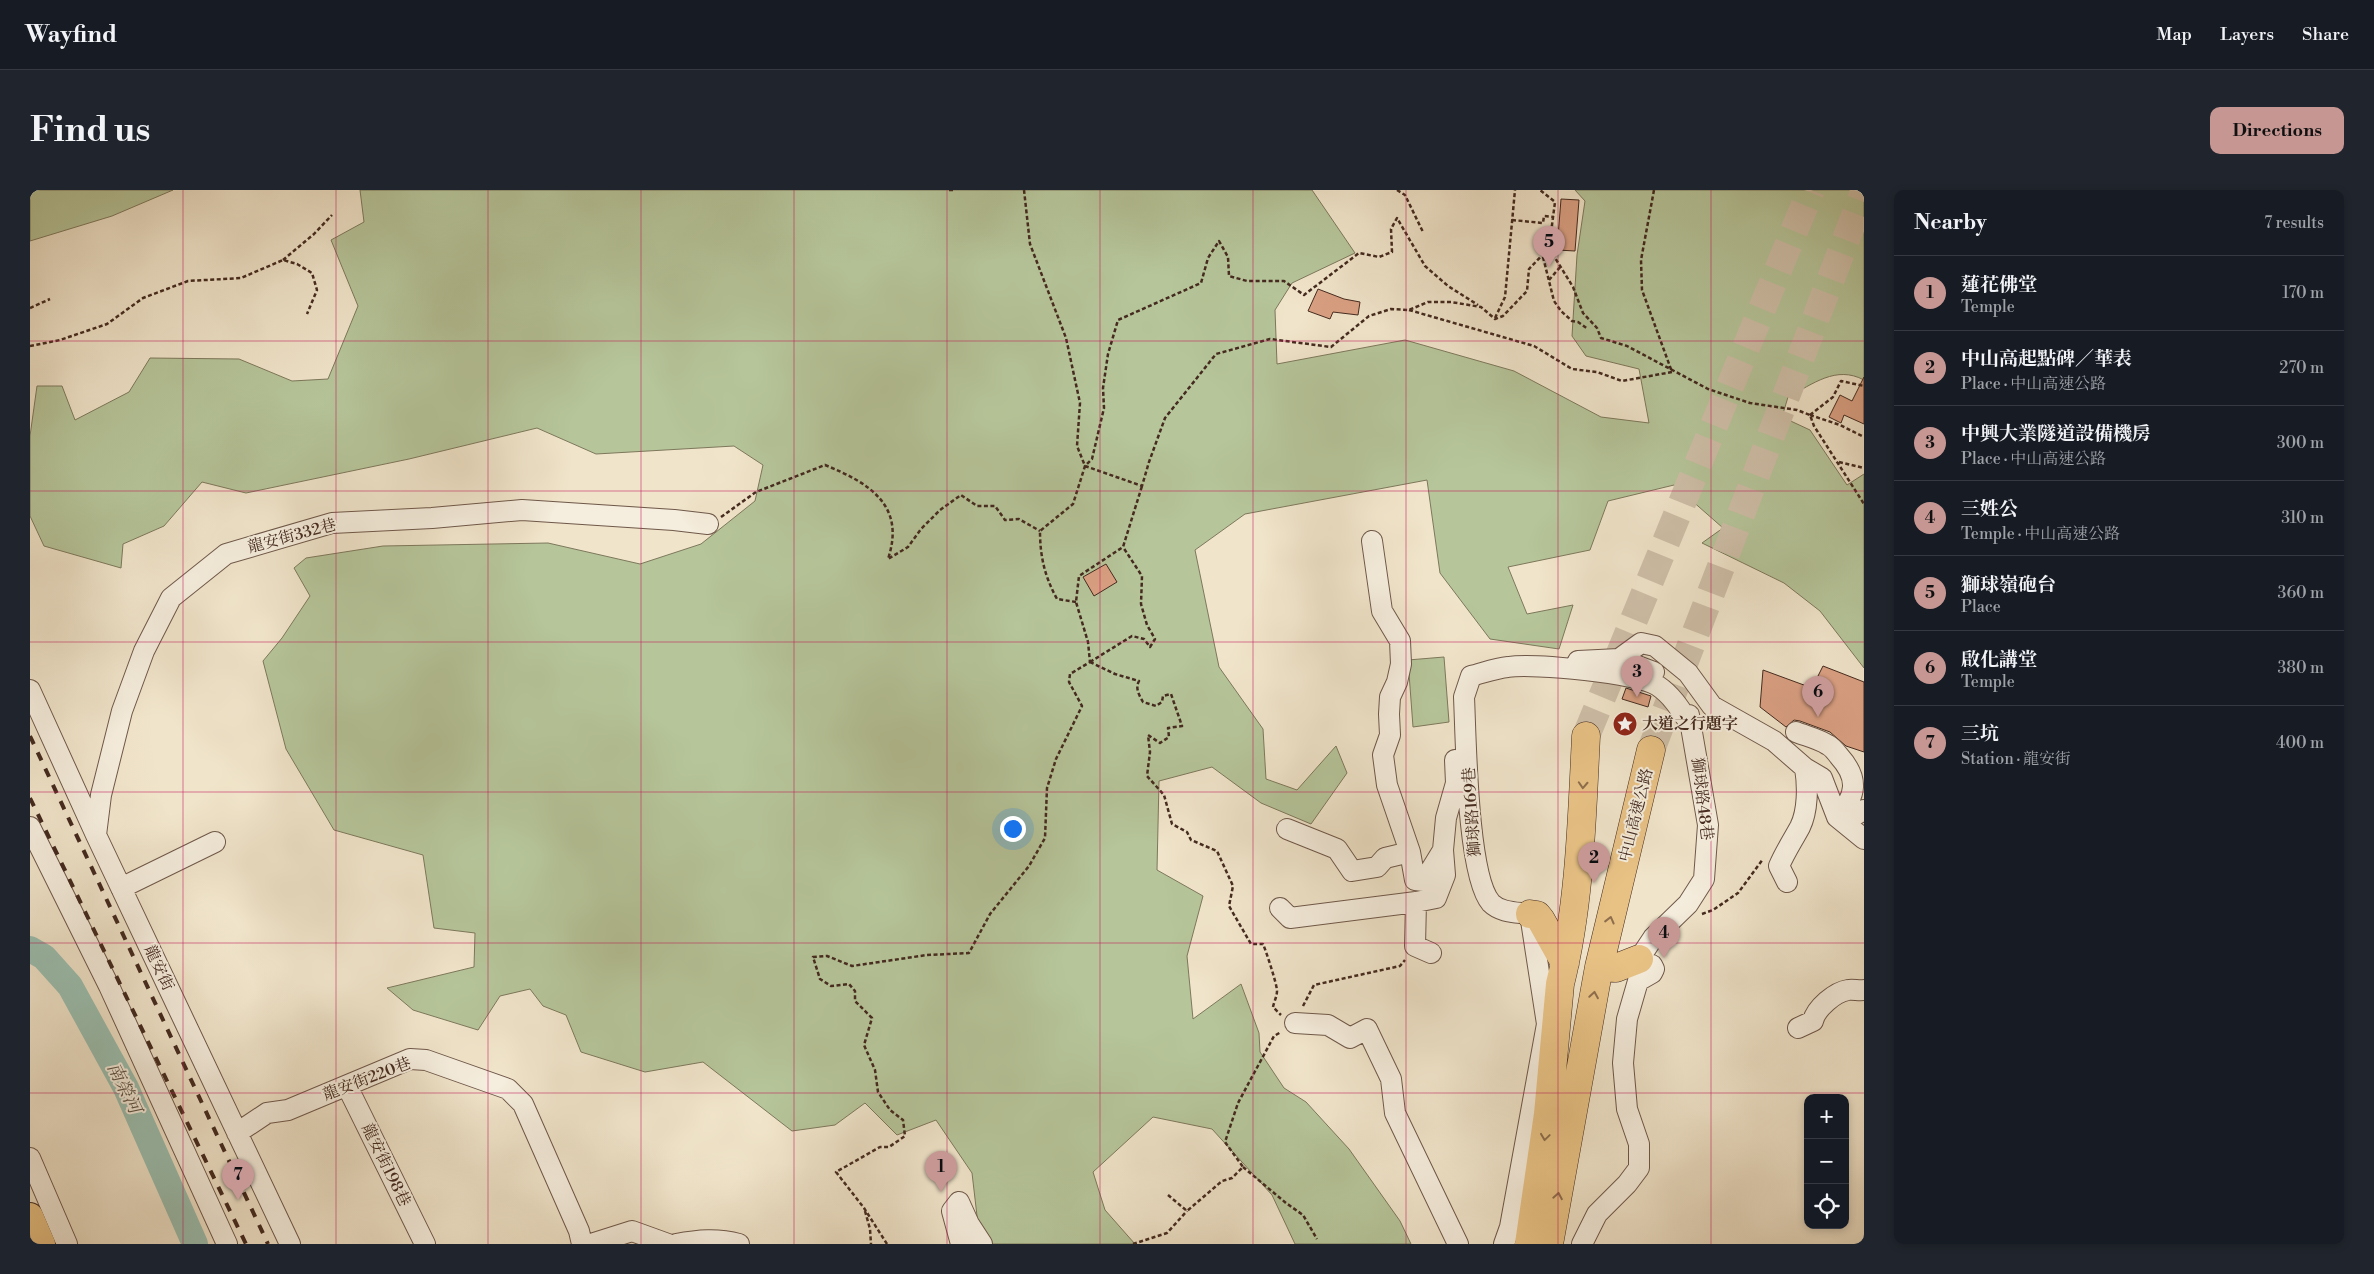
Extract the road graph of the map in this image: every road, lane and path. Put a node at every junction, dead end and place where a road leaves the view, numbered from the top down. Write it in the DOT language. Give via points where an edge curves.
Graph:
graph roads {
  1 [pos="949,190"];
  2 [pos="955,190"];
  3 [pos="1024,190"];
  4 [pos="1398,190"];
  5 [pos="1515,190"];
  6 [pos="1540,190"];
  7 [pos="1654,190"];
  8 [pos="332,216"];
  9 [pos="1554,217"];
  10 [pos="1512,220"];
  11 [pos="1423,232"];
  12 [pos="1549,248"];
  13 [pos="1542,256"];
  14 [pos="283,260"];
  15 [pos="1561,266"];
  16 [pos="1549,280"];
  17 [pos="50,299"];
  18 [pos="1481,307"];
  19 [pos="30,308"];
  20 [pos="1409,310"];
  21 [pos="307,314"];
  22 [pos="1495,319"];
  23 [pos="1588,328"];
  24 [pos="30,346"];
  25 [pos="1672,372"];
  26 [pos="1864,386"];
  27 [pos="1810,414"];
  28 [pos="1864,435"];
  29 [pos="1839,462"];
  30 [pos="1085,466"];
  31 [pos="1864,468"];
  32 [pos="1142,486"];
  33 [pos="1864,504"];
  34 [pos="708,524"];
  35 [pos="1040,531"];
  36 [pos="1372,541"];
  37 [pos="1122,546"];
  38 [pos="1076,602"];
  39 [pos="1619,659"];
  40 [pos="1090,662"];
  41 [pos="1546,665"];
  42 [pos="30,690"];
  43 [pos="1464,697"];
  44 [pos="1692,727"];
  45 [pos="1796,732"];
  46 [pos="1586,736"];
  47 [pos="1651,750"];
  48 [pos="1805,768"];
  49 [pos="1864,810"];
  50 [pos="1837,817"];
  51 [pos="30,827"];
  52 [pos="1287,829"];
  53 [pos="96,835"];
  54 [pos="1864,839"];
  55 [pos="215,842"];
  56 [pos="1786,849"];
  57 [pos="1443,850"];
  58 [pos="1410,852"];
  59 [pos="1787,882"];
  60 [pos="121,888"];
  61 [pos="1416,902"];
  62 [pos="1280,908"];
  63 [pos="1530,914"];
  64 [pos="1670,924"];
  65 [pos="1423,950"];
  66 [pos="1617,960"];
  67 [pos="1564,963"];
  68 [pos="1864,990"];
  69 [pos="1294,1023"];
  70 [pos="1798,1028"];
  71 [pos="347,1086"];
  72 [pos="237,1133"];
  73 [pos="30,1158"];
  74 [pos="1243,1167"];
  75 [pos="1168,1195"];
  76 [pos="864,1208"];
  77 [pos="1187,1211"];
  78 [pos="30,1216"];
  79 [pos="1317,1239"];
  80 [pos="42,1244"];
  81 [pos="67,1244"];
  82 [pos="227,1244"];
  83 [pos="290,1244"];
  84 [pos="425,1244"];
  85 [pos="582,1244"];
  86 [pos="591,1244"];
  87 [pos="668,1244"];
  88 [pos="676,1244"];
  89 [pos="739,1244"];
  90 [pos="871,1244"];
  91 [pos="887,1244"];
  92 [pos="961,1244"];
  93 [pos="982,1244"];
  94 [pos="1133,1244"];
  95 [pos="1458,1244"];
  96 [pos="1504,1244"];
  97 [pos="1529,1244"];
  98 [pos="1549,1244"];
  99 [pos="1582,1244"];
  1 -- 2 [label="path"];
  3 -- 30 [label="path" via="1030,244 1066,338 1080,403 1077,446"];
  4 -- 11 [label="path" via="1405,195"];
  5 -- 10 [label="path"];
  6 -- 9 [label="path" via="1555,202"];
  7 -- 25 [label="path" via="1641,260 1642,290"];
  8 -- 14 [label="path"];
  9 -- 10 [label="path" via="1544,216 1543,223"];
  9 -- 12 [label="path"];
  10 -- 22 [label="path" via="1505,297"];
  12 -- 13 [label="path"];
  12 -- 15 [label="path"];
  13 -- 16 [label="path"];
  13 -- 22 [label="path" via="1529,269 1527,291 1504,316"];
  14 -- 21 [label="path" via="312,273 317,290"];
  14 -- 24 [label="path" via="242,278 188,281 143,298 107,324"];
  15 -- 16 [label="path"];
  15 -- 25 [label="path" via="1583,312 1601,338 1627,346"];
  16 -- 23 [label="path" via="1554,301 1561,311 1572,321"];
  17 -- 19 [label="path"];
  18 -- 20 [label="path" via="1428,302"];
  18 -- 22 [label="path"];
  18 -- 30 [label="path" via="1448,286 1425,266 1397,218 1391,228 1392,252 1379,257 1359,252 1304,295 1284,281 1229,276 1228,257 1219,241 1208,258 1201,284 1118,320 1108,354 1101,424 1092,459"];
  20 -- 25 [label="path" via="1534,346 1572,369 1622,380"];
  20 -- 32 [label="path" via="1391,310 1370,316 1331,347 1270,339 1216,354 1166,418"];
  25 -- 27 [label="path" via="1708,389 1750,403"];
  26 -- 27 [label="path" via="1841,381 1833,397"];
  27 -- 28 [label="path"];
  27 -- 29 [label="path"];
  29 -- 31 [label="path"];
  29 -- 33 [label="path"];
  30 -- 32 [label="path"];
  30 -- 35 [label="path" via="1074,504"];
  32 -- 37 [label="path"];
  34 -- 35 [label="path" via="756,492 825,465 852,476 871,490 891,514 892,546 888,559 908,547 934,516 960,495 977,506 995,506 1005,520 1019,519"];
  34 -- 53 [label="street, 龍安街332巷" via="522,510 332,523 226,554 171,598 144,651 122,711 101,795"];
  35 -- 38 [label="path" via="1040,552 1046,578 1057,600"];
  36 -- 58 [label="street" via="1382,611 1400,641 1401,664 1390,697 1390,735 1383,755 1387,786"];
  37 -- 38 [label="path" via="1079,576"];
  37 -- 40 [label="path" via="1142,576 1141,604 1155,639 1150,647 1144,639 1132,636"];
  38 -- 40 [label="path" via="1088,642"];
  39 -- 41 [label="street"];
  39 -- 44 [label="street, 獅球路48巷" via="1676,684 1685,699"];
  39 -- 48 [label="street" via="1641,643 1656,646 1688,673 1712,706 1774,741"];
  40 -- 69 [label="path" via="1139,681 1138,692 1143,702 1156,706 1162,702 1163,696 1171,694 1182,726 1168,728 1169,737 1160,743 1148,735 1147,776 1164,795 1172,824 1187,832 1191,840 1217,851 1233,886 1229,906 1251,944 1263,944 1270,957 1277,990 1274,1007"];
  40 -- 76 [label="path" via="1070,674 1069,682 1082,706 1056,759 1047,788 1045,838 1029,866 990,914 970,952 852,966 827,956 813,957 820,979 831,986 850,984 855,991 855,1001 872,1018 864,1045 875,1070 878,1092 890,1110 903,1120 905,1136 836,1172"];
  41 -- 43 [label="street, 獅球路169巷" via="1508,666 1471,676"];
  41 -- 44 [label="street, 獅球路169巷" via="1641,679 1657,685 1672,699"];
  42 -- 53 [label="street, 龍安街"];
  43 -- 57 [label="street" via="1454,706 1456,783 1446,818"];
  43 -- 63 [label="street, 獅球路169巷" via="1475,863 1490,902 1499,910"];
  44 -- 64 [label="street, 獅球路48巷" via="1708,825 1708,848 1704,879 1696,894"];
  45 -- 50 [label="street" via="1829,745 1847,765 1853,778 1853,793 1850,804"];
  46 -- 67 [label="highway, one-way" via="1581,840"];
  66 -- 47 [label="highway, 中山高速公路, one-way"];
  48 -- 50 [label="street" via="1822,778"];
  48 -- 56 [label="street" via="1807,784 1800,825"];
  49 -- 50 [label="street"];
  50 -- 54 [label="street"];
  51 -- 82 [label="street" via="109,986"];
  52 -- 58 [label="street" via="1337,849 1352,871 1377,867 1385,858"];
  53 -- 60 [label="street, 龍安街"];
  55 -- 60 [label="street"];
  56 -- 59 [label="street" via="1779,866"];
  56 -- 64 [label="path" via="1761,860 1738,894 1713,910"];
  57 -- 58 [label="street" via="1424,881 1416,880"];
  57 -- 61 [label="street" via="1444,875 1436,898"];
  60 -- 72 [label="street, 龍安街"];
  61 -- 62 [label="street" via="1290,918"];
  61 -- 65 [label="street"];
  63 -- 67 [label="highway" via="1542,920"];
  63 -- 96 [label="street" via="1547,1024 1510,1227"];
  64 -- 66 [label="street, 獅球路48巷"];
  65 -- 69 [label="path" via="1400,966 1314,985"];
  66 -- 67 [label="highway"];
  98 -- 66 [label="highway, 中山高速公路, one-way" via="1590,1024"];
  66 -- 99 [label="street" via="1638,971 1648,966 1654,969 1638,981 1627,1019 1623,1063 1627,1109 1639,1144 1639,1168 1597,1214"];
  67 -- 97 [label="highway, one-way" via="1548,1114"];
  68 -- 70 [label="street" via="1848,990 1828,1000 1813,1021"];
  69 -- 74 [label="path" via="1274,1036 1238,1103 1225,1142"];
  69 -- 95 [label="street" via="1328,1025 1350,1038 1367,1029 1391,1079 1395,1113"];
  71 -- 72 [label="street, 龍安街220巷" via="288,1110 267,1113"];
  71 -- 84 [label="street, 龍安街198巷"];
  71 -- 85 [label="street, 龍安街220巷" via="410,1059 426,1060 508,1088 523,1104"];
  72 -- 83 [label="street, 龍安街"];
  73 -- 81 [label="street"];
  74 -- 77 [label="path"];
  74 -- 79 [label="path" via="1303,1215"];
  75 -- 77 [label="path"];
  76 -- 90 [label="path"];
  76 -- 91 [label="path"];
  77 -- 94 [label="path" via="1167,1233"];
  78 -- 80 [label="main road"];
  86 -- 87 [label="street" via="632,1231"];
  88 -- 89 [label="street" via="701,1240 725,1240"];
  92 -- 93 [label="street" via="952,1211 959,1202"];
}
